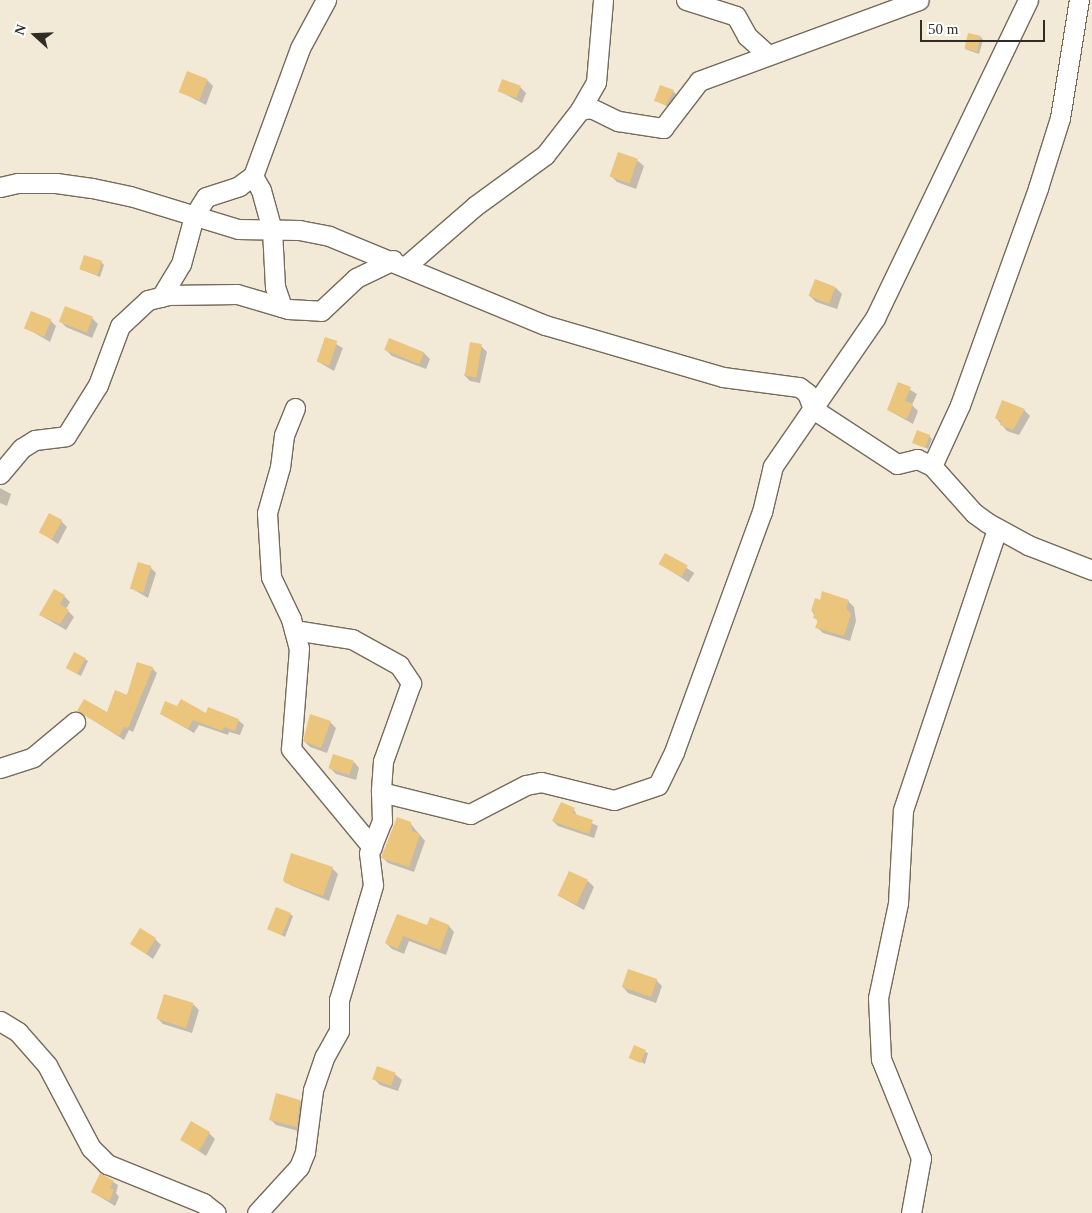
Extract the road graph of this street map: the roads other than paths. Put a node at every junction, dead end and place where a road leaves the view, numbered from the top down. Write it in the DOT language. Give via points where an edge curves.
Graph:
graph roads {
  1 [pos="326,0"];
  2 [pos="603,0"];
  3 [pos="686,0"];
  4 [pos="919,0"];
  5 [pos="1028,0"];
  6 [pos="1079,0"];
  7 [pos="768,56"];
  8 [pos="580,110"];
  9 [pos="253,176"];
  10 [pos="0,187"];
  11 [pos="194,216"];
  12 [pos="272,230"];
  13 [pos="400,263"];
  14 [pos="161,296"];
  15 [pos="282,307"];
  16 [pos="296,408"];
  17 [pos="812,409"];
  18 [pos="932,466"];
  19 [pos="0,474"];
  20 [pos="997,529"];
  21 [pos="1092,570"];
  22 [pos="294,630"];
  23 [pos="75,722"];
  24 [pos="0,768"];
  25 [pos="381,792"];
  26 [pos="372,847"];
  27 [pos="0,1021"];
  28 [pos="216,1213"];
  29 [pos="257,1213"];
  30 [pos="911,1213"];
  1 -- 9 [label="street" via="300,48"];
  2 -- 8 [label="street" via="596,82"];
  3 -- 7 [label="street" via="736,16 747,36"];
  4 -- 7 [label="street"];
  5 -- 17 [label="street" via="875,318"];
  6 -- 18 [label="street" via="1060,118 1038,188 960,405"];
  7 -- 8 [label="street" via="699,81 663,128 618,121 591,108"];
  8 -- 13 [label="street" via="545,155"];
  9 -- 11 [label="street" via="239,186 206,197"];
  9 -- 12 [label="street" via="261,190"];
  10 -- 11 [label="street" via="18,183 56,183 92,188"];
  11 -- 12 [label="street" via="238,228"];
  11 -- 14 [label="street" via="181,264"];
  12 -- 13 [label="street" via="299,230 329,236"];
  12 -- 15 [label="street" via="275,287"];
  13 -- 15 [label="street" via="356,278 321,311"];
  13 -- 17 [label="street" via="545,325 723,377 799,387 807,393"];
  14 -- 15 [label="street" via="237,294"];
  14 -- 19 [label="street" via="148,300 120,326 98,385 66,436 36,440 22,448"];
  16 -- 22 [label="street" via="284,435 280,467 267,513 271,577"];
  17 -- 18 [label="street" via="897,464 917,459"];
  17 -- 25 [label="street" via="787,442 768,477 762,512 674,752 658,785 614,800 541,782 526,785 470,814"];
  18 -- 20 [label="street" via="974,513"];
  20 -- 21 [label="street"];
  20 -- 30 [label="street" via="903,810 898,903 878,998 882,1058 921,1158"];
  22 -- 25 [label="street" via="352,639 399,666 411,684 384,761"];
  22 -- 26 [label="street" via="299,648 291,749"];
  23 -- 24 [label="street" via="34,757"];
  25 -- 26 [label="street" via="382,821"];
  26 -- 29 [label="street" via="369,853 372,884 339,1000 339,1030 325,1056 314,1090 305,1152 298,1167"];
  27 -- 28 [label="street" via="18,1032 47,1065 91,1148 107,1164 192,1198"];
}
